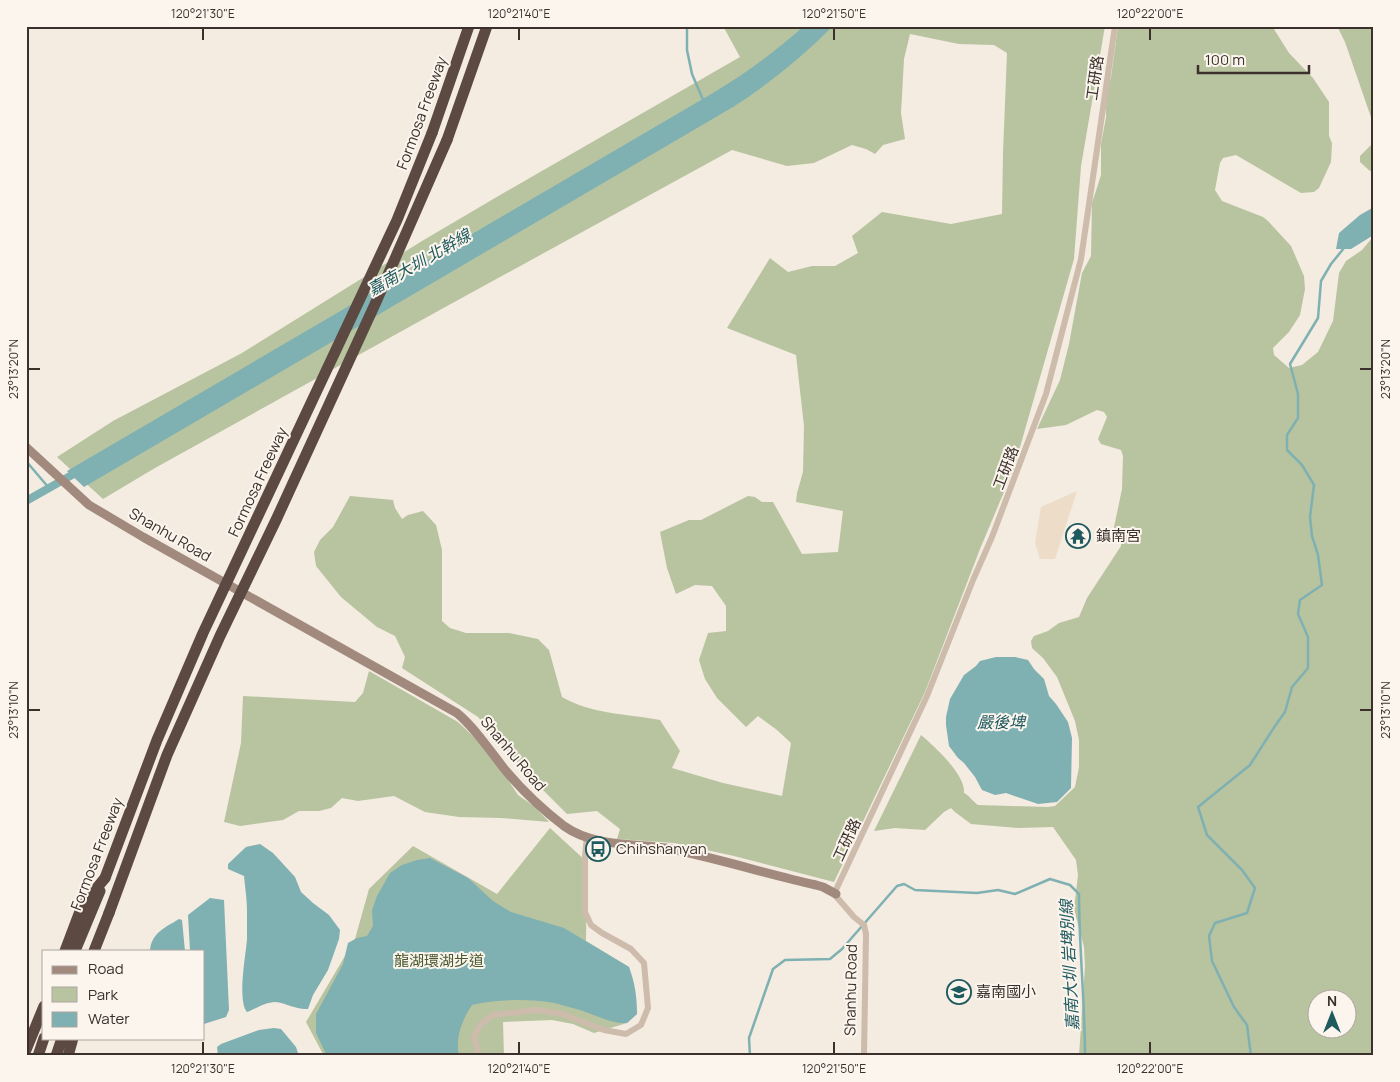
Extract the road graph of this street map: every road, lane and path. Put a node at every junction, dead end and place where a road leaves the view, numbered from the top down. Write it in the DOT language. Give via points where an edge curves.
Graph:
graph roads {
  1 [pos="470,26"];
  2 [pos="487,26"];
  3 [pos="1115,26"];
  4 [pos="26,447"];
  5 [pos="587,836"];
  6 [pos="105,878"];
  7 [pos="836,894"];
  8 [pos="109,914"];
  9 [pos="65,950"];
  10 [pos="75,950"];
  11 [pos="94,950"];
  12 [pos="100,950"];
  13 [pos="42,1011"];
  14 [pos="43,1040"];
  15 [pos="61,1040"];
  16 [pos="72,1040"];
  17 [pos="26,1050"];
  18 [pos="38,1056"];
  19 [pos="56,1056"];
  20 [pos="68,1056"];
  21 [pos="479,1056"];
  22 [pos="864,1056"];
  1 -- 6 [label="highway, Formosa Freeway, bridge" via="397,220 203,633 157,740"];
  2 -- 8 [label="highway, Formosa Freeway, bridge" via="447,140 376,302 167,755"];
  3 -- 7 [label="street, 工研路" via="1081,259 1046,394 927,696"];
  4 -- 5 [label="street, Shanhu Road" via="89,504 456,713 532,799 566,827"];
  5 -- 7 [label="street, Shanhu Road" via="607,842 692,854 816,885"];
  5 -- 21 [label="street" via="585,912 591,925 631,949 644,963 648,1008 641,1026 626,1034 604,1030 562,1014 537,1010 494,1015 481,1024 474,1036"];
  6 -- 9 [label="highway" via="82,906"];
  6 -- 10 [label="highway, Formosa Freeway"];
  7 -- 22 [label="street, Shanhu Road" via="864,925 866,934"];
  8 -- 11 [label="highway, Formosa Freeway"];
  8 -- 12 [label="highway"];
  13 -- 17 [label="highway"];
  14 -- 18 [label="highway"];
  15 -- 19 [label="highway"];
  16 -- 20 [label="highway"];
}
